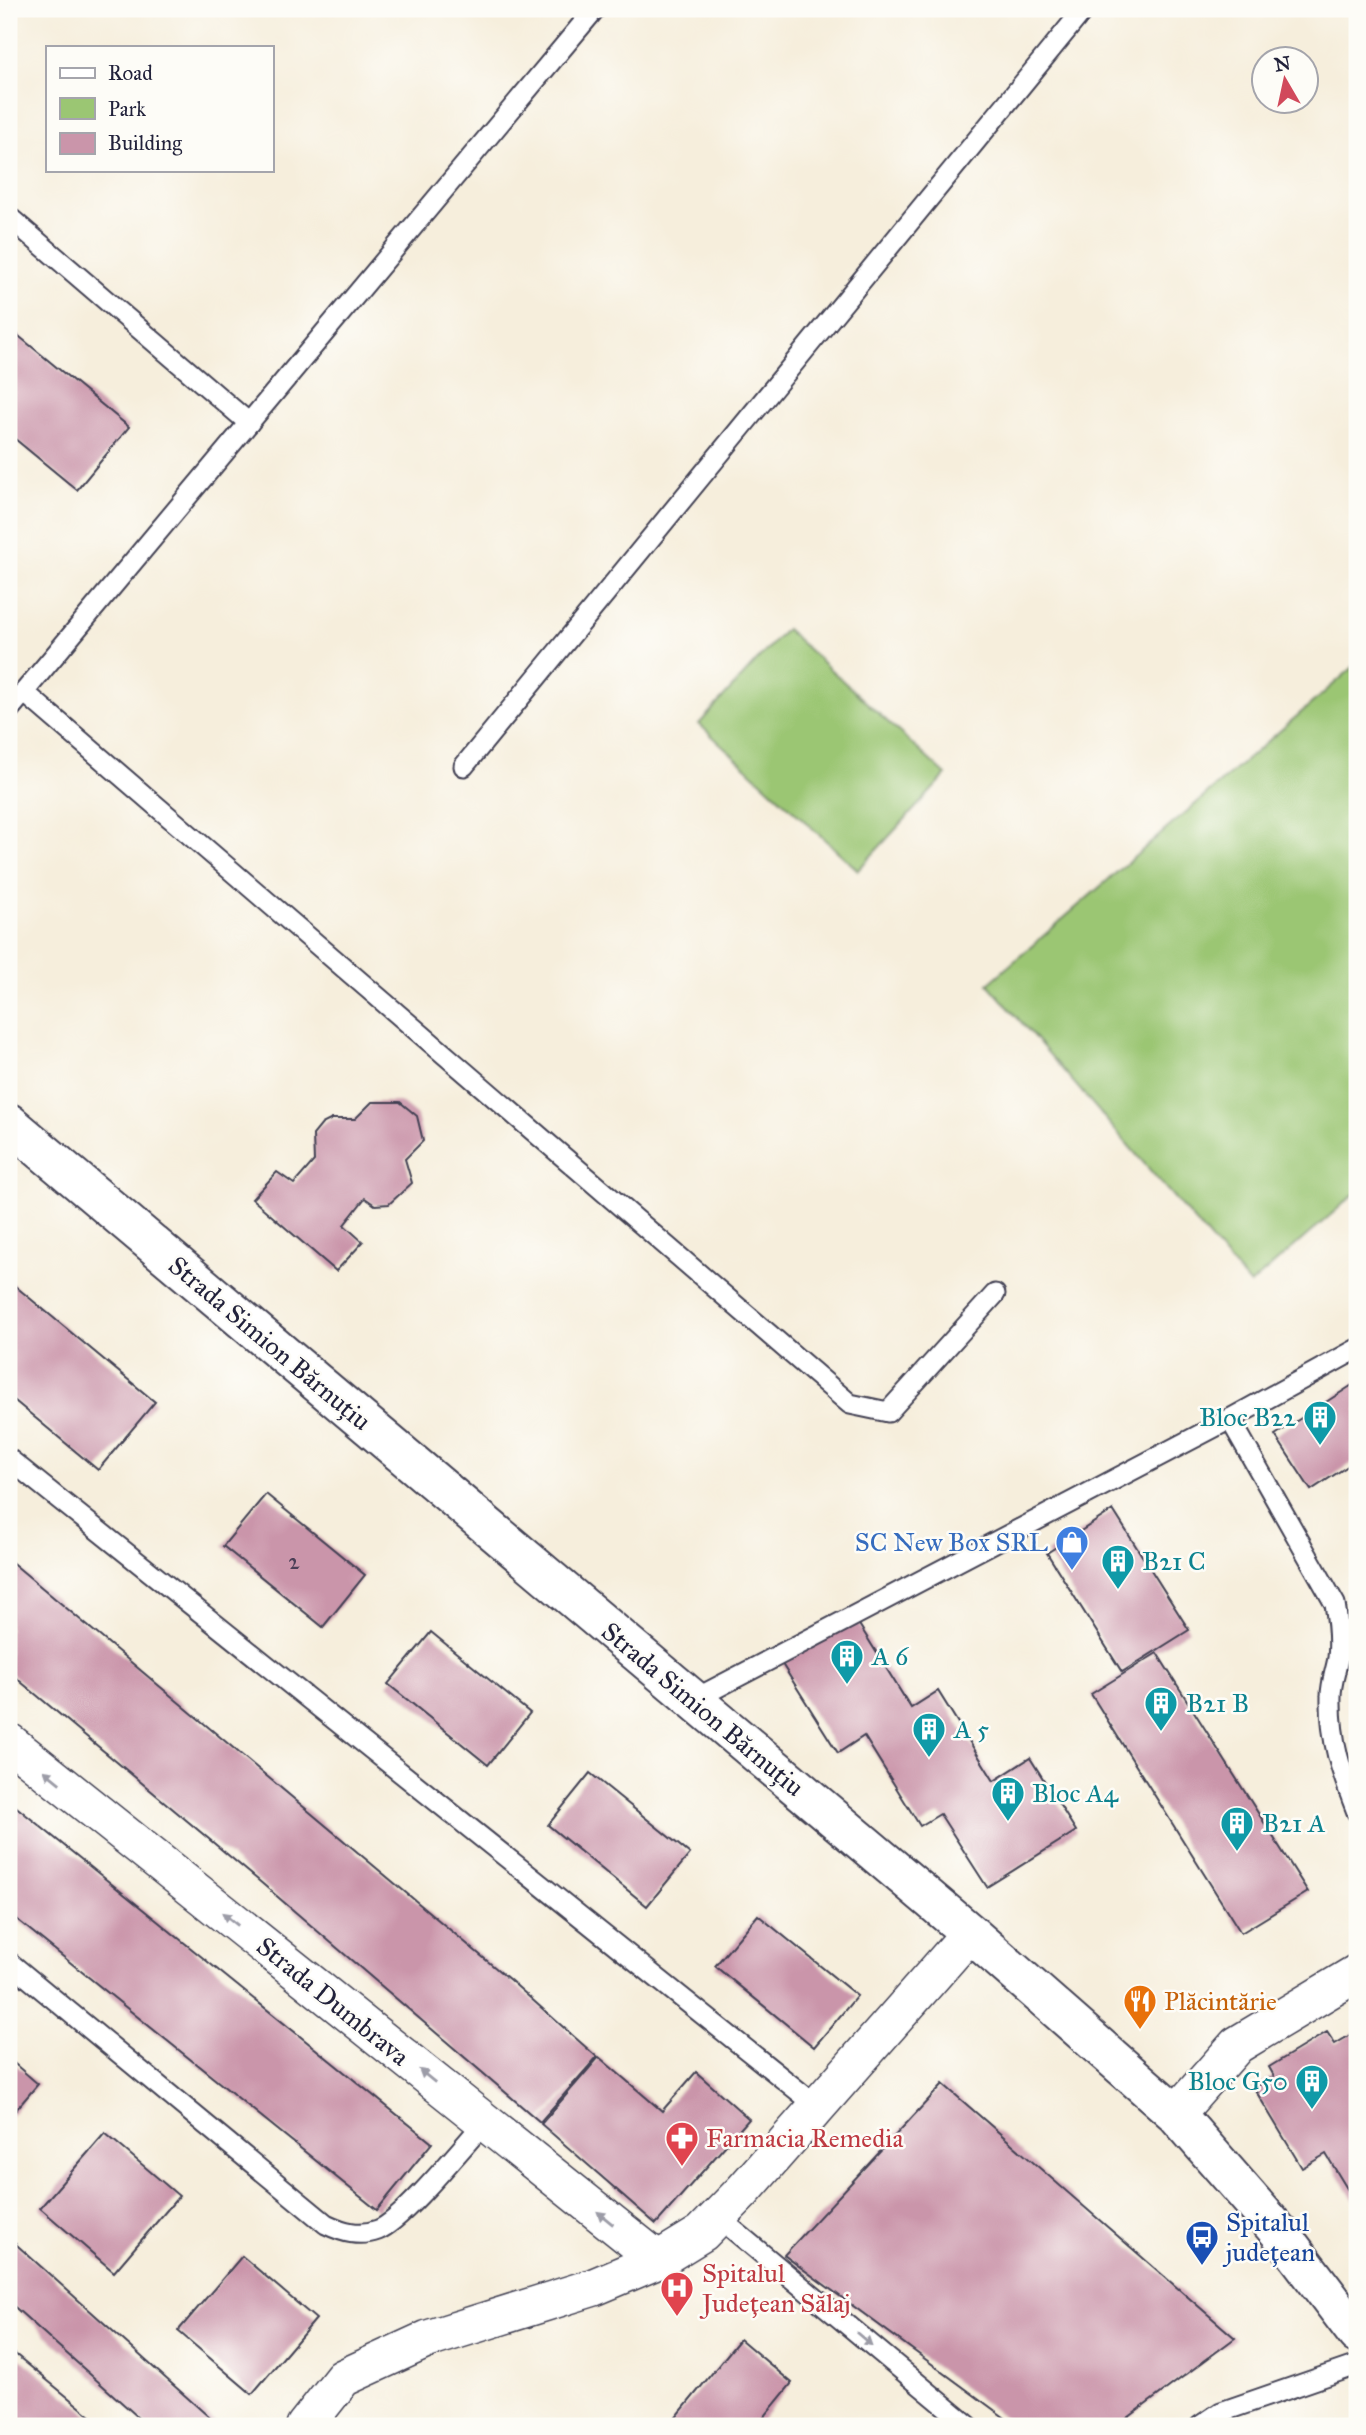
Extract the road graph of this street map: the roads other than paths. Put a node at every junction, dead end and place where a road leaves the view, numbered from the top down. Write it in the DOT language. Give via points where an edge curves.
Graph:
graph roads {
  1 [pos="594,9"];
  2 [pos="1084,9"];
  3 [pos="9,217"];
  4 [pos="249,423"];
  5 [pos="23,692"];
  6 [pos="9,710"];
  7 [pos="464,766"];
  8 [pos="9,1123"];
  9 [pos="995,1294"];
  10 [pos="1357,1349"];
  11 [pos="1230,1419"];
  12 [pos="9,1459"];
  13 [pos="693,1700"];
  14 [pos="9,1742"];
  15 [pos="1357,1812"];
  16 [pos="970,1933"];
  17 [pos="9,1962"];
  18 [pos="1357,1973"];
  19 [pos="817,2106"];
  20 [pos="1176,2114"];
  21 [pos="485,2122"];
  22 [pos="718,2217"];
  23 [pos="658,2260"];
  24 [pos="1357,2334"];
  25 [pos="1357,2365"];
  26 [pos="305,2426"];
  27 [pos="969,2426"];
  28 [pos="1200,2426"];
  1 -- 4 [label="lane"];
  2 -- 7 [label="lane"];
  3 -- 4 [label="lane"];
  4 -- 5 [label="lane"];
  5 -- 6 [label="lane"];
  5 -- 9 [label="lane" via="850,1404 888,1412"];
  8 -- 13 [label="street, Strada Simion Bărnuțiu"];
  10 -- 11 [label="lane"];
  11 -- 13 [label="lane"];
  11 -- 15 [label="lane" via="1335,1604 1340,1629 1331,1693 1332,1732 1339,1767"];
  12 -- 19 [label="lane"];
  13 -- 16 [label="street, Strada Simion Bărnuțiu"];
  21 -- 14 [label="street, Strada Dumbrava, one-way"];
  16 -- 19 [label="street"];
  16 -- 20 [label="street, Strada Simion Bărnuțiu"];
  17 -- 21 [label="lane" via="338,2230 365,2233 392,2223"];
  18 -- 20 [label="street" via="1237,2045"];
  19 -- 22 [label="street"];
  20 -- 24 [label="street, Strada Simion Bărnuțiu" via="1285,2239"];
  23 -- 21 [label="street, Strada Dumbrava, one-way"];
  22 -- 23 [label="street" via="702,2233"];
  22 -- 27 [label="lane, one-way"];
  23 -- 26 [label="street" via="594,2287 428,2339 343,2378"];
  25 -- 28 [label="lane" via="1221,2412"];
}
